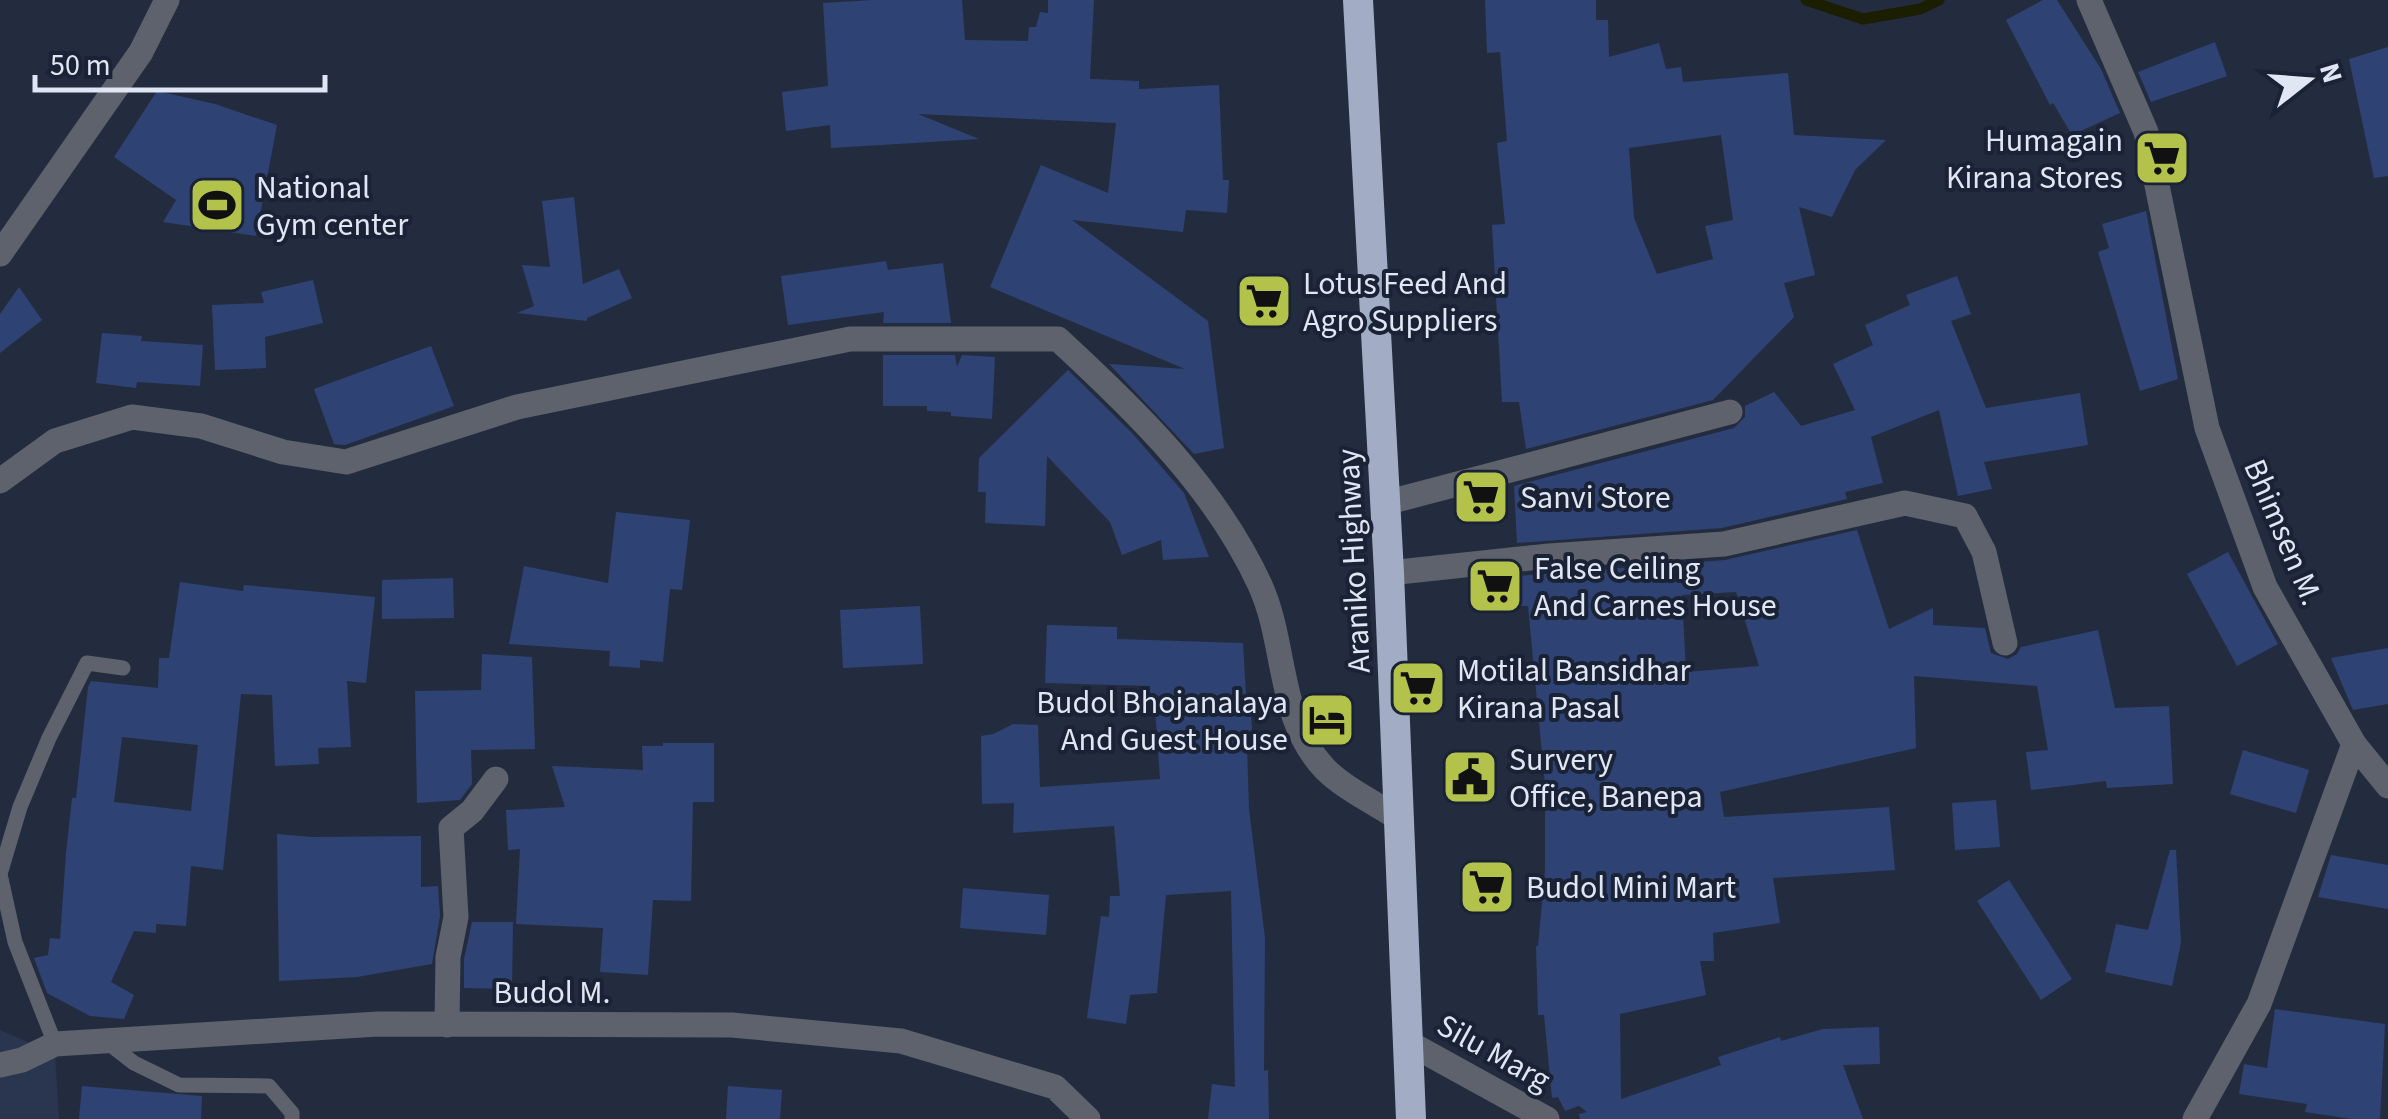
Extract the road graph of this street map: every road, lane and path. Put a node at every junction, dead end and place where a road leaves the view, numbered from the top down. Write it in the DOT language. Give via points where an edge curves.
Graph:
graph roads {
  1 [pos="167,0"];
  2 [pos="1358,0"];
  3 [pos="2089,0"];
  4 [pos="0,254"];
  5 [pos="1730,412"];
  6 [pos="0,481"];
  7 [pos="1386,503"];
  8 [pos="1390,573"];
  9 [pos="2005,643"];
  10 [pos="123,668"];
  11 [pos="2354,744"];
  12 [pos="496,779"];
  13 [pos="2388,786"];
  14 [pos="1401,820"];
  15 [pos="447,1025"];
  16 [pos="106,1041"];
  17 [pos="1409,1043"];
  18 [pos="55,1044"];
  19 [pos="0,1065"];
  20 [pos="292,1119"];
  21 [pos="1088,1119"];
  22 [pos="1410,1119"];
  23 [pos="1547,1119"];
  24 [pos="2195,1119"];
  1 -- 4 [label="street" via="141,52"];
  2 -- 7 [label="highway, Araniko Highway"];
  3 -- 11 [label="street, Bhimsen M." via="2146,132 2207,428 2266,587"];
  5 -- 7 [label="street"];
  6 -- 14 [label="street" via="56,441 132,417 201,426 283,452 346,462 517,407 850,340 1058,340 1123,398 1214,502 1261,587 1298,733 1326,770"];
  7 -- 8 [label="highway, Araniko Highway"];
  8 -- 9 [label="street" via="1724,544 1905,503 1964,516 1984,552"];
  8 -- 14 [label="highway, Araniko Highway"];
  10 -- 18 [label="lane" via="87,663 20,806 0,874 15,942"];
  11 -- 13 [label="street, Bhimsen M."];
  11 -- 24 [label="street" via="2259,1004"];
  12 -- 15 [label="street" via="451,828 456,917"];
  14 -- 17 [label="highway, Araniko Highway"];
  15 -- 16 [label="street, Budol M."];
  15 -- 21 [label="street, Budol M." via="732,1025 901,1041 1054,1086"];
  16 -- 18 [label="street, Budol M."];
  16 -- 20 [label="lane" via="179,1085 269,1086"];
  17 -- 22 [label="highway, Araniko Highway"];
  17 -- 23 [label="street, Silu Marg"];
  18 -- 19 [label="street, Budol M."];
}
